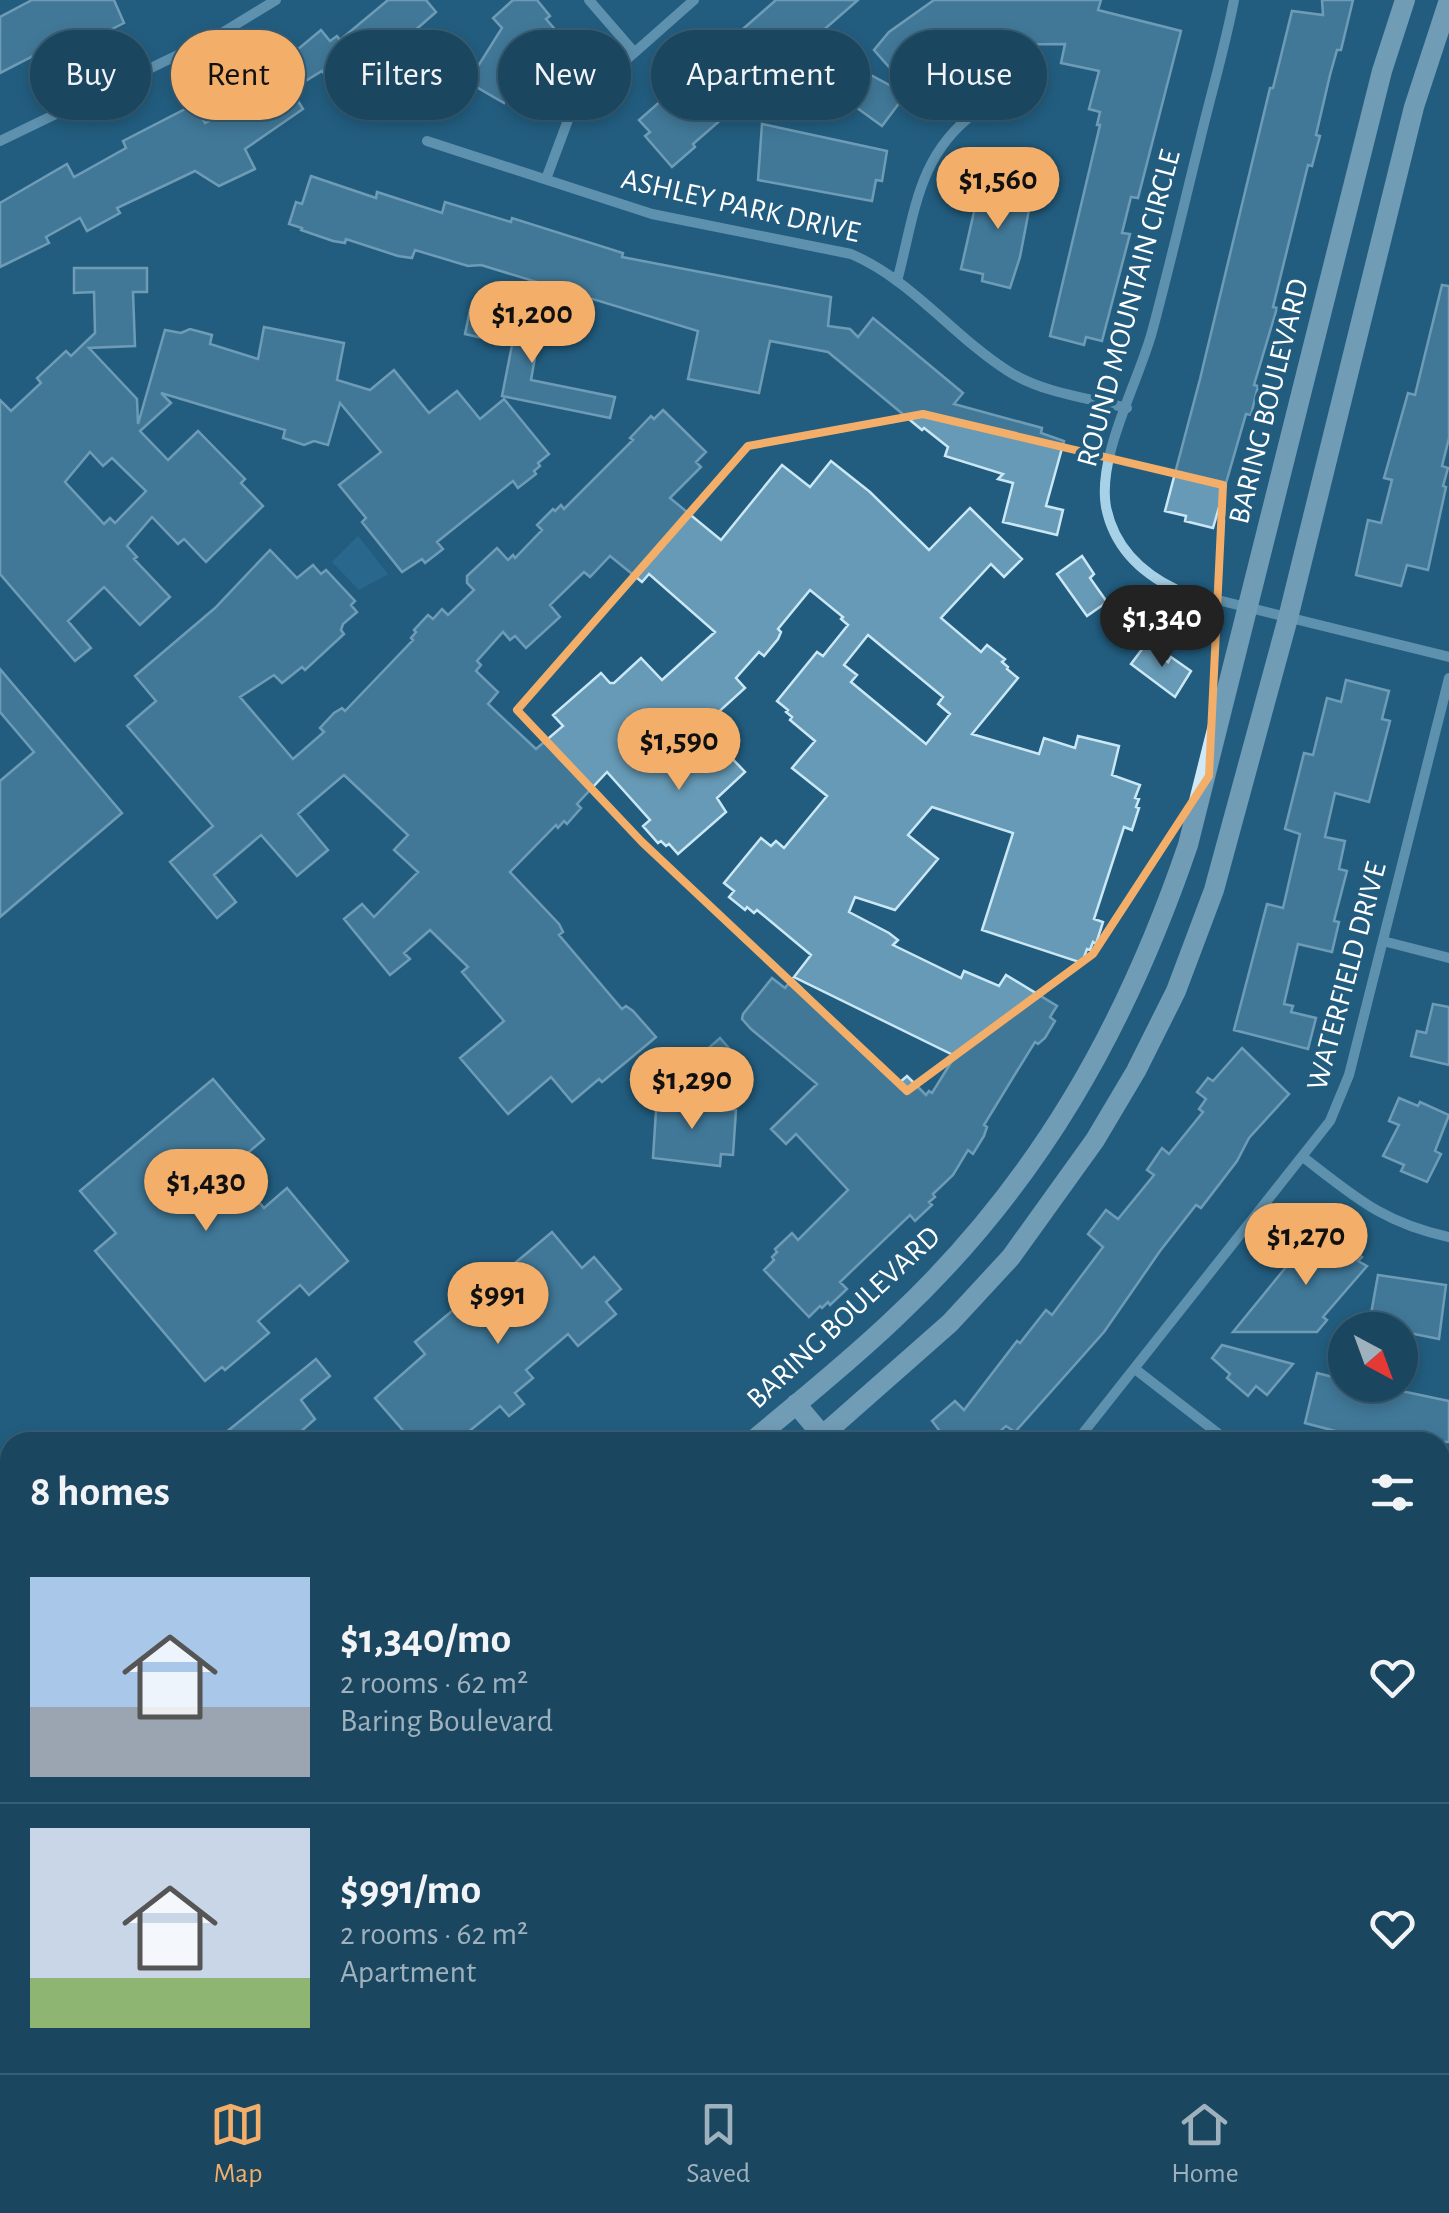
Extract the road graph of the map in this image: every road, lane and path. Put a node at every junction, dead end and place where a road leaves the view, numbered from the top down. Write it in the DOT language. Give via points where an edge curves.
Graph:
graph roads {
  1 [pos="276,0"];
  2 [pos="589,0"];
  3 [pos="694,0"];
  4 [pos="1234,0"];
  5 [pos="1405,0"];
  6 [pos="1449,0"];
  7 [pos="634,52"];
  8 [pos="966,120"];
  9 [pos="426,140"];
  10 [pos="0,141"];
  11 [pos="546,179"];
  12 [pos="898,281"];
  13 [pos="1128,408"];
  14 [pos="1247,608"];
  15 [pos="1288,618"];
  16 [pos="1449,656"];
  17 [pos="1449,678"];
  18 [pos="1383,941"];
  19 [pos="1449,958"];
  20 [pos="1303,1157"];
  21 [pos="1449,1237"];
  22 [pos="1135,1369"];
  23 [pos="796,1404"];
  24 [pos="763,1432"];
  25 [pos="816,1432"];
  26 [pos="831,1432"];
  27 [pos="1084,1432"];
  28 [pos="1216,1432"];
  1 -- 10 [label="street" via="217,36"];
  2 -- 7 [label="street"];
  3 -- 7 [label="street"];
  4 -- 13 [label="street, ROUND MOUNTAIN CIRCLE"];
  5 -- 14 [label="main road, BARING BOULEVARD"];
  6 -- 15 [label="main road" via="1414,107"];
  7 -- 11 [label="street" via="568,120"];
  8 -- 12 [label="street" via="926,170"];
  9 -- 11 [label="street, ASHLEY PARK DRIVE"];
  11 -- 12 [label="street, ASHLEY PARK DRIVE" via="652,214 851,254"];
  12 -- 13 [label="street, ASHLEY PARK DRIVE" via="1007,371"];
  13 -- 14 [label="street, ROUND MOUNTAIN CIRCLE" via="1104,482 1114,533 1156,580"];
  14 -- 15 [label="street, ROUND MOUNTAIN CIRCLE"];
  14 -- 23 [label="main road, BARING BOULEVARD" via="1167,906 1143,968 1072,1103 943,1270"];
  15 -- 16 [label="street, ROUND MOUNTAIN CIRCLE"];
  15 -- 26 [label="main road" via="1214,890 1136,1071 1067,1183 1011,1257 950,1324"];
  17 -- 18 [label="street, WATERFIELD DRIVE"];
  18 -- 19 [label="street"];
  18 -- 20 [label="street, WATERFIELD DRIVE" via="1344,1093"];
  20 -- 21 [label="street" via="1372,1210"];
  20 -- 22 [label="street, WATERFIELD DRIVE"];
  22 -- 27 [label="street, WATERFIELD DRIVE"];
  22 -- 28 [label="street"];
  23 -- 24 [label="main road, BARING BOULEVARD"];
  23 -- 25 [label="main road"];
}
